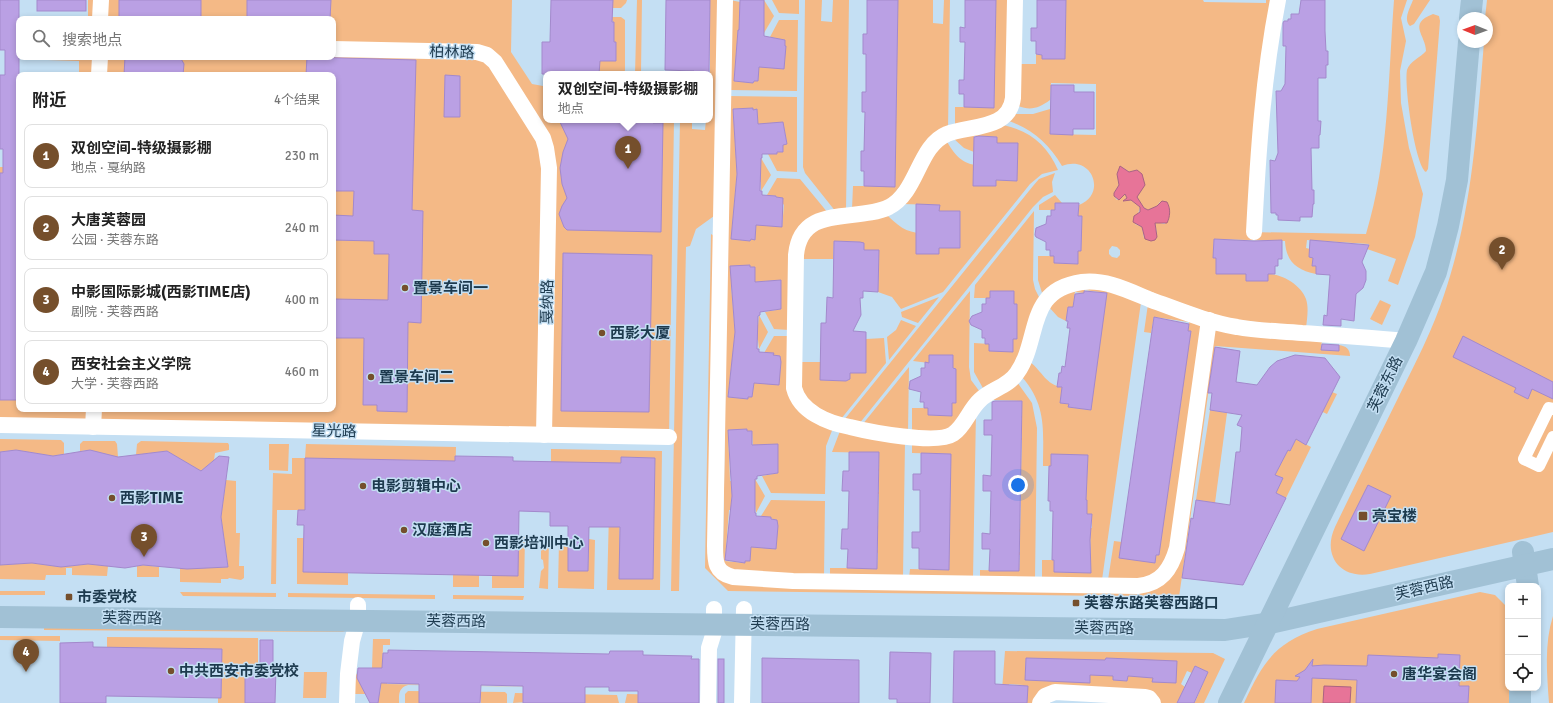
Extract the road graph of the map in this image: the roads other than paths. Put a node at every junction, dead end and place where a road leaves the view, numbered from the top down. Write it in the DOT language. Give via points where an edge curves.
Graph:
graph roads {
  1 [pos="101,0"];
  2 [pos="724,0"];
  3 [pos="1015,0"];
  4 [pos="1278,0"];
  5 [pos="1472,0"];
  6 [pos="1471,12"];
  7 [pos="100,16"];
  8 [pos="1469,48"];
  9 [pos="336,49"];
  10 [pos="100,60"];
  11 [pos="100,72"];
  12 [pos="549,168"];
  13 [pos="1254,232"];
  14 [pos="1209,320"];
  15 [pos="1406,340"];
  16 [pos="1553,409"];
  17 [pos="94,412"];
  18 [pos="0,426"];
  19 [pos="93,427"];
  20 [pos="544,435"];
  21 [pos="669,437"];
  22 [pos="1553,437"];
  23 [pos="1553,545"];
  24 [pos="1553,559"];
  25 [pos="1526,568"];
  26 [pos="0,602"];
  27 [pos="358,612"];
  28 [pos="714,616"];
  29 [pos="1272,616"];
  30 [pos="0,617"];
  31 [pos="744,617"];
  32 [pos="1520,691"];
  33 [pos="347,703"];
  34 [pos="708,703"];
  35 [pos="742,703"];
  36 [pos="1040,703"];
  37 [pos="1153,703"];
  38 [pos="1229,703"];
  39 [pos="1520,703"];
  1 -- 7 [label="street"];
  2 -- 14 [label="street" via="715,546 717,566 723,574 738,578 793,581 1138,586 1152,583 1170,569 1177,548"];
  3 -- 14 [label="street" via="1013,98 1008,113 1002,119 951,132 937,140 907,190 891,206 816,222 802,233 796,255 794,381 798,397 804,406 816,415 846,427 899,436 943,438 955,432 981,398 1004,386 1018,373 1025,360 1033,326 1041,308 1048,298 1068,286 1103,282"];
  4 -- 13 [label="street" via="1262,104"];
  5 -- 6 [label="main road"];
  8 -- 15 [label="main road, 芙蓉东路" via="1460,160 1453,206 1436,272"];
  9 -- 12 [label="street, 柏林路" via="477,52 487,55 495,62 543,138"];
  10 -- 11 [label="street"];
  12 -- 20 [label="street, 戛纳路"];
  14 -- 15 [label="street" via="1257,330"];
  15 -- 29 [label="main road, 芙蓉东路"];
  16 -- 22 [label="street" via="1550,408 1524,459 1539,466"];
  17 -- 19 [label="street"];
  18 -- 19 [label="street, 星光路"];
  19 -- 20 [label="street, 星光路"];
  20 -- 21 [label="street, 星光路"];
  23 -- 25 [label="main road, 芙蓉西路"];
  24 -- 25 [label="main road, 芙蓉西路"];
  25 -- 29 [label="main road, 芙蓉西路"];
  26 -- 27 [label="main road, 芙蓉西路"];
  27 -- 28 [label="main road, 芙蓉西路"];
  27 -- 30 [label="main road, 芙蓉西路"];
  27 -- 33 [label="street" via="348,674"];
  28 -- 31 [label="main road, 芙蓉西路"];
  28 -- 34 [label="street" via="714,632 709,648"];
  29 -- 31 [label="main road, 芙蓉西路"];
  29 -- 38 [label="main road, 芙蓉东路"];
  31 -- 35 [label="street"];
  32 -- 39 [label="main road"];
  36 -- 37 [label="street" via="1045,696 1056,692 1145,697"];
}
